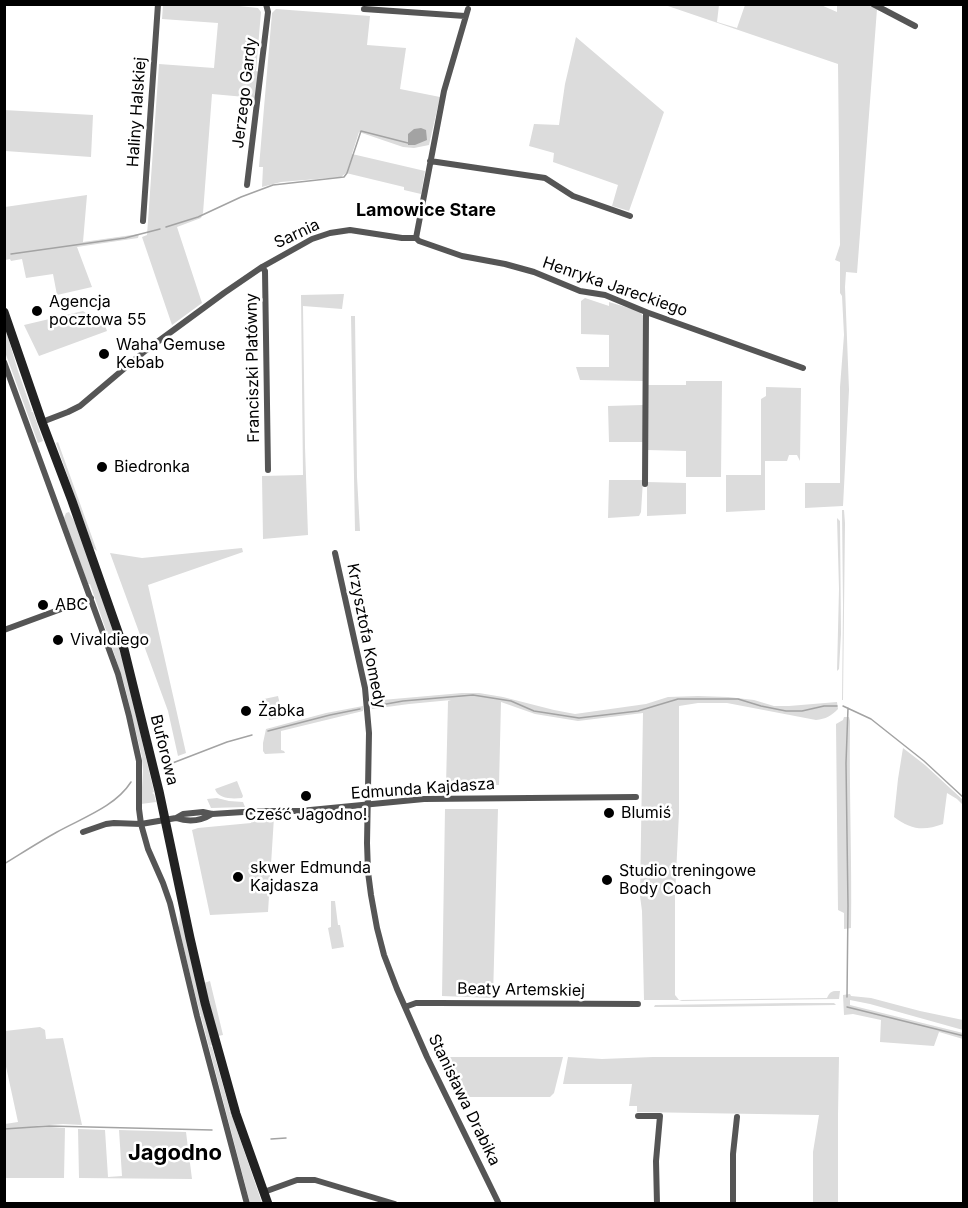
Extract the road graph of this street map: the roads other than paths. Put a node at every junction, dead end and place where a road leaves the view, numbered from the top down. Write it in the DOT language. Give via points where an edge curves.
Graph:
graph roads {
  1 [pos="158,4"];
  2 [pos="266,4"];
  3 [pos="873,4"];
  4 [pos="364,9"];
  5 [pos="915,26"];
  6 [pos="430,161"];
  7 [pos="247,185"];
  8 [pos="630,216"];
  9 [pos="143,221"];
  10 [pos="416,238"];
  11 [pos="262,267"];
  12 [pos="4,312"];
  13 [pos="646,312"];
  14 [pos="4,362"];
  15 [pos="803,368"];
  16 [pos="42,422"];
  17 [pos="268,470"];
  18 [pos="645,484"];
  19 [pos="335,553"];
  20 [pos="90,598"];
  21 [pos="4,630"];
  22 [pos="636,797"];
  23 [pos="368,805"];
  24 [pos="165,820"];
  25 [pos="141,824"];
  26 [pos="84,832"];
  27 [pos="638,1004"];
  28 [pos="405,1007"];
  29 [pos="638,1116"];
  30 [pos="737,1117"];
  31 [pos="264,1192"];
  32 [pos="733,1201"];
  33 [pos="247,1203"];
  34 [pos="268,1203"];
  35 [pos="395,1203"];
  36 [pos="499,1203"];
  37 [pos="657,1203"];
  1 -- 9 [label="street, Haliny Halskiej"];
  2 -- 7 [label="street, Jerzego Gardy"];
  3 -- 5 [label="street"];
  4 -- 6 [label="street" via="467,13 444,91"];
  6 -- 8 [label="street" via="544,178 573,196"];
  6 -- 10 [label="street"];
  10 -- 11 [label="street, Sarnia" via="343,230 312,239"];
  10 -- 13 [label="street, Henryka Jareckiego" via="462,256 534,272"];
  11 -- 16 [label="street, Sarnia" via="145,351 80,406"];
  11 -- 17 [label="street, Franciszki Platówny"];
  12 -- 16 [label="main road, Buforowa"];
  13 -- 15 [label="street, Henryka Jareckiego"];
  13 -- 18 [label="street"];
  14 -- 20 [label="street, Buforowa"];
  16 -- 24 [label="main road, Buforowa" via="124,649"];
  19 -- 23 [label="street, Krzysztofa Komedy" via="368,711"];
  20 -- 21 [label="street"];
  20 -- 25 [label="street, Buforowa" via="118,674 137,749"];
  22 -- 23 [label="street, Edmunda Kajdasza" via="424,799"];
  23 -- 24 [label="street, Edmunda Kajdasza"];
  23 -- 28 [label="street, Krzysztofa Komedy" via="371,896 384,955"];
  24 -- 25 [label="street, Edmunda Kajdasza"];
  24 -- 31 [label="main road, Buforowa" via="213,1037"];
  25 -- 26 [label="street, Edmunda Kajdasza" via="106,824"];
  25 -- 33 [label="street, Buforowa" via="170,903"];
  27 -- 28 [label="street, Beaty Artemskiej" via="438,1002"];
  28 -- 36 [label="street, Stanisława Drabika"];
  29 -- 37 [label="street" via="660,1116"];
  30 -- 32 [label="street"];
  31 -- 34 [label="main road, Buforowa"];
  31 -- 35 [label="street" via="297,1180 315,1180"];
}
